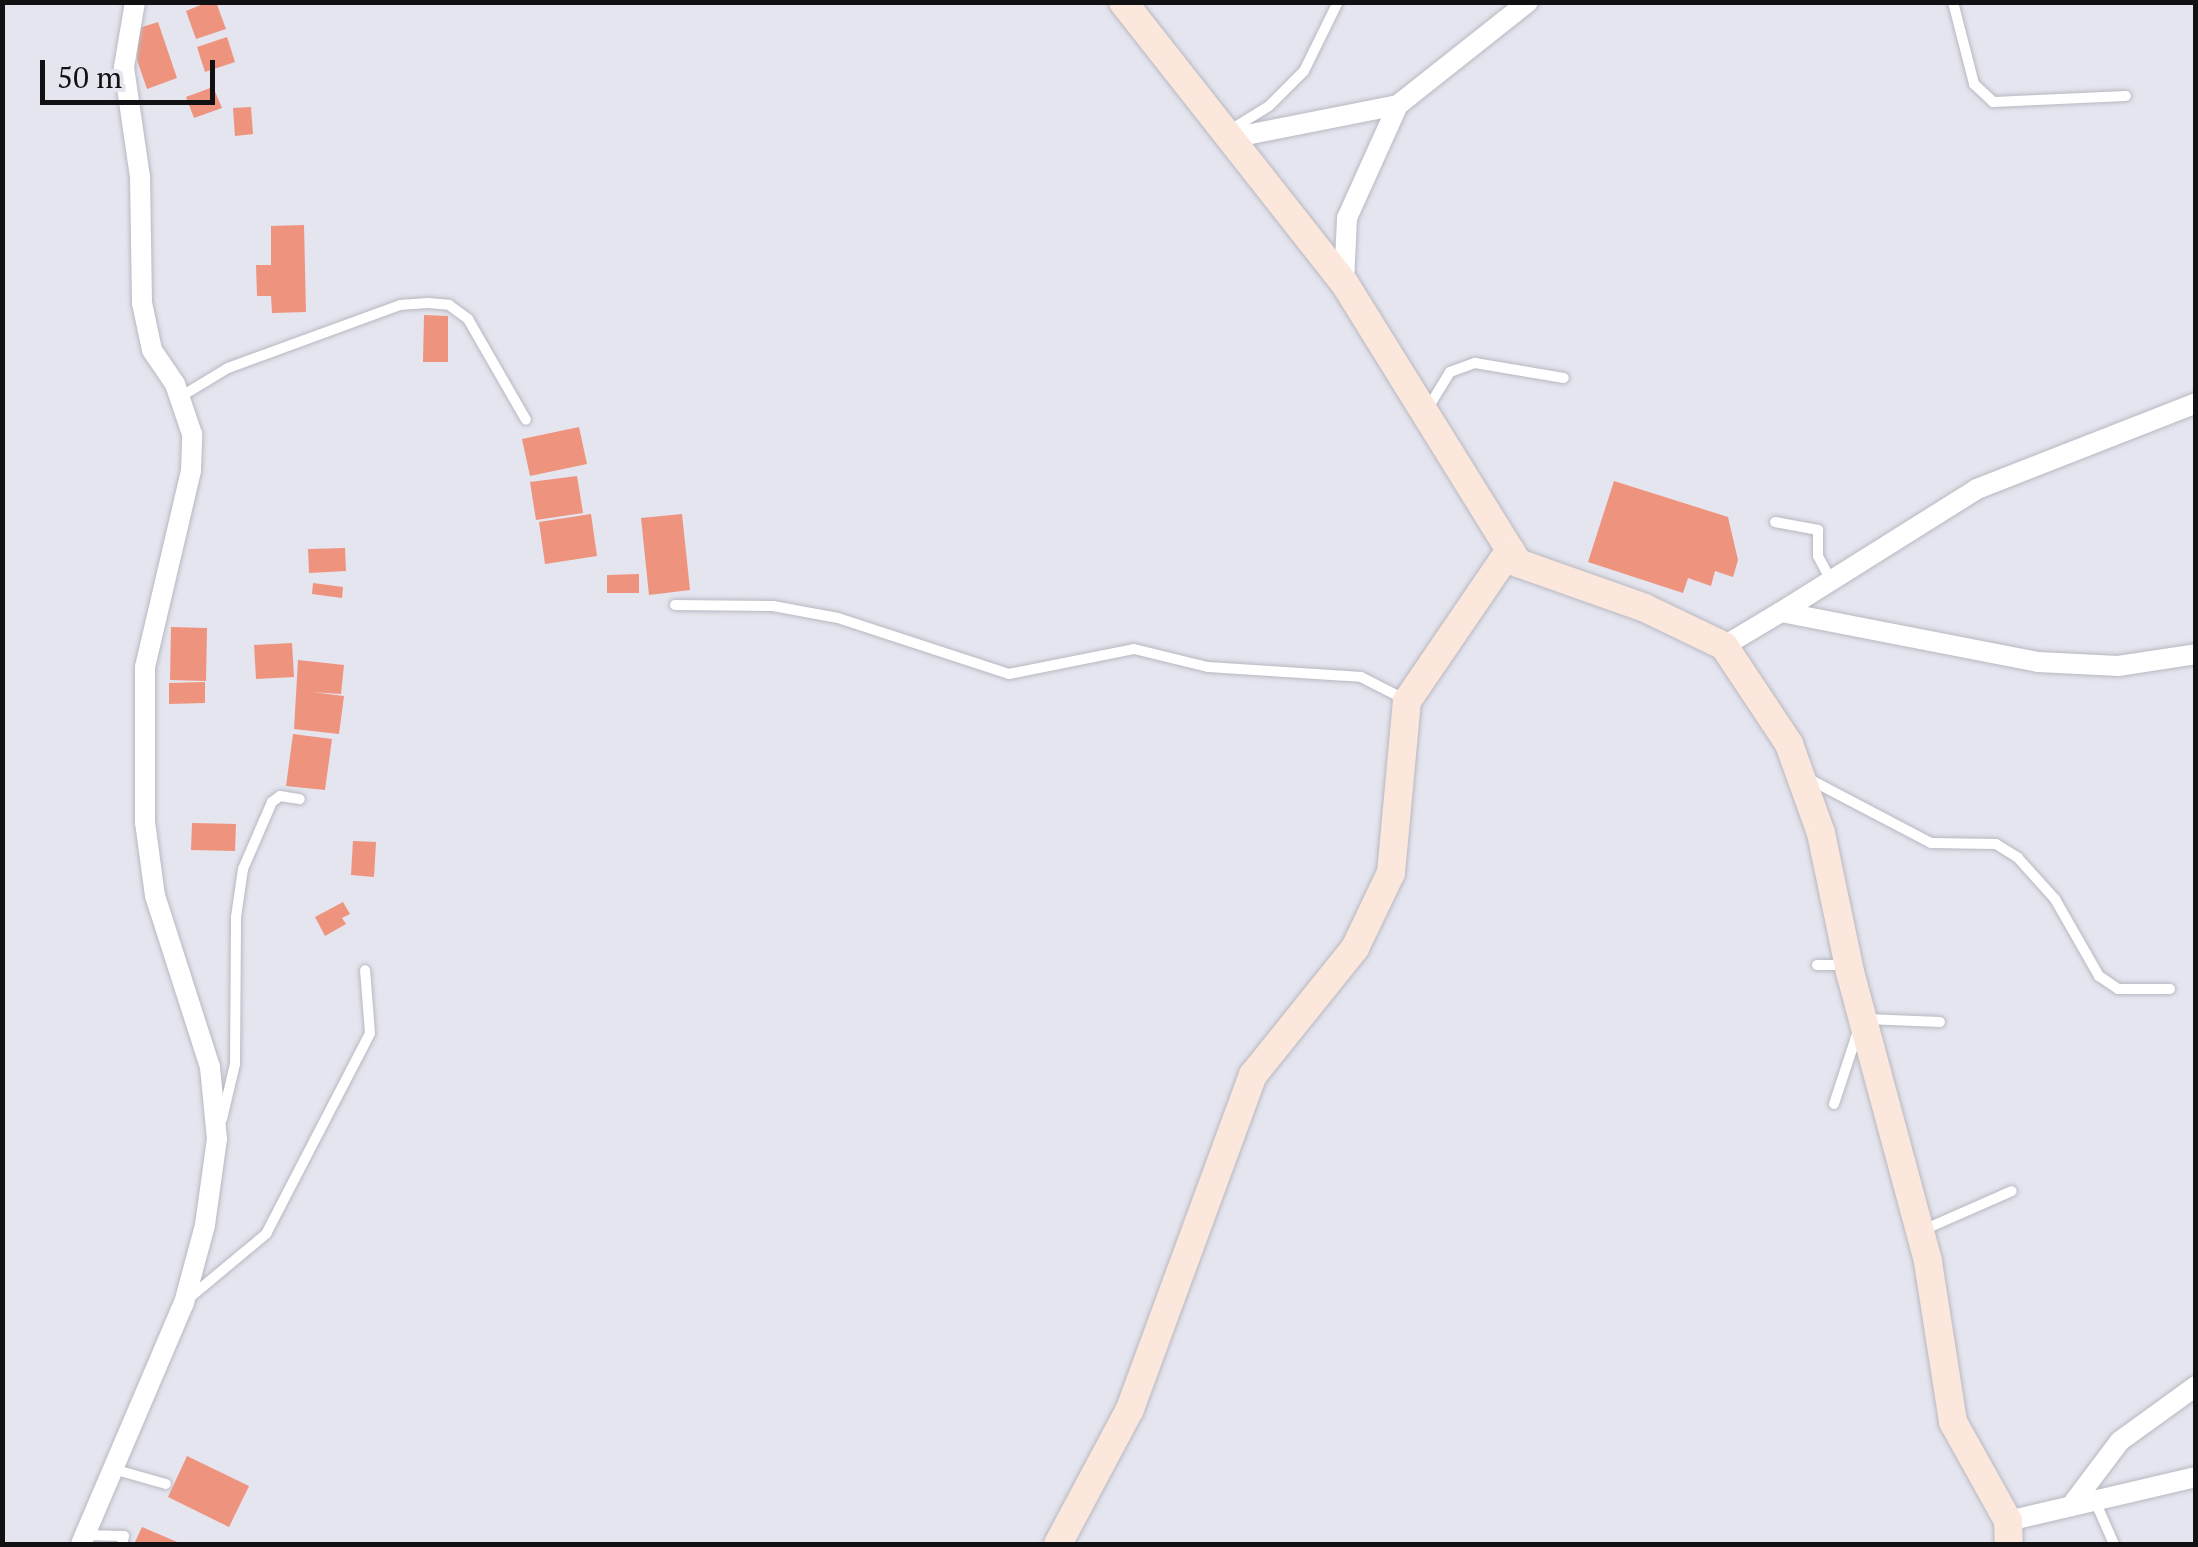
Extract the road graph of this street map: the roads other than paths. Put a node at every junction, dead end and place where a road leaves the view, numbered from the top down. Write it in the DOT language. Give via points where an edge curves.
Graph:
graph roads {
  1 [pos="135,2"];
  2 [pos="1123,2"];
  3 [pos="1338,2"];
  4 [pos="1528,2"];
  5 [pos="1953,2"];
  6 [pos="2126,96"];
  7 [pos="1398,105"];
  8 [pos="1228,135"];
  9 [pos="1344,282"];
  10 [pos="1564,378"];
  11 [pos="180,397"];
  12 [pos="2196,403"];
  13 [pos="1425,413"];
  14 [pos="526,420"];
  15 [pos="1775,522"];
  16 [pos="1510,550"];
  17 [pos="1831,580"];
  18 [pos="675,604"];
  19 [pos="1781,612"];
  20 [pos="1724,646"];
  21 [pos="2196,654"];
  22 [pos="1407,700"];
  23 [pos="1799,773"];
  24 [pos="300,799"];
  25 [pos="1817,965"];
  26 [pos="1848,965"];
  27 [pos="365,970"];
  28 [pos="2170,990"];
  29 [pos="1862,1019"];
  30 [pos="1940,1022"];
  31 [pos="1834,1104"];
  32 [pos="217,1139"];
  33 [pos="2012,1192"];
  34 [pos="1920,1231"];
  35 [pos="184,1303"];
  36 [pos="2196,1386"];
  37 [pos="112,1468"];
  38 [pos="2196,1477"];
  39 [pos="166,1484"];
  40 [pos="2095,1501"];
  41 [pos="2070,1506"];
  42 [pos="2008,1533"];
  43 [pos="82,1540"];
  44 [pos="122,1544"];
  45 [pos="1058,1544"];
  46 [pos="2114,1544"];
  1 -- 11 [label="street" via="124,67 140,177 142,303 152,350"];
  2 -- 8 [label="street"];
  3 -- 8 [label="lane" via="1304,71"];
  4 -- 7 [label="street"];
  5 -- 6 [label="lane" via="1974,84 1993,102"];
  7 -- 8 [label="street"];
  7 -- 9 [label="street" via="1347,218"];
  8 -- 9 [label="street"];
  9 -- 13 [label="street"];
  10 -- 13 [label="lane" via="1475,363 1450,372"];
  11 -- 14 [label="lane" via="228,368 400,305 428,303 449,305 468,319"];
  11 -- 32 [label="street" via="192,434 191,472 149,630 143,790 155,896 210,1067"];
  12 -- 17 [label="street" via="1977,490"];
  13 -- 16 [label="street"];
  15 -- 17 [label="lane" via="1818,530 1818,556"];
  16 -- 20 [label="street" via="1518,564 1644,608"];
  16 -- 22 [label="street"];
  17 -- 19 [label="street"];
  18 -- 22 [label="lane" via="773,606 838,618 1009,674 1134,649 1208,667 1360,677"];
  19 -- 20 [label="street"];
  19 -- 21 [label="street" via="2038,662 2118,666"];
  20 -- 23 [label="street" via="1789,744"];
  22 -- 45 [label="street" via="1391,872 1354,948 1253,1075 1130,1409"];
  23 -- 26 [label="street" via="1820,833"];
  23 -- 28 [label="lane" via="1931,843 1996,844 2055,899 2100,976 2118,988"];
  24 -- 32 [label="lane" via="280,796 272,802 244,869 236,917 235,1064"];
  25 -- 26 [label="lane"];
  26 -- 29 [label="street"];
  27 -- 35 [label="lane" via="370,1033 266,1234"];
  29 -- 30 [label="lane"];
  29 -- 31 [label="lane"];
  29 -- 34 [label="street"];
  32 -- 35 [label="street" via="205,1225"];
  33 -- 34 [label="lane"];
  34 -- 42 [label="street" via="1953,1422"];
  35 -- 37 [label="street"];
  36 -- 41 [label="street" via="2120,1441"];
  37 -- 39 [label="lane"];
  37 -- 43 [label="street"];
  38 -- 40 [label="street"];
  40 -- 41 [label="street"];
  40 -- 46 [label="lane"];
  41 -- 42 [label="street"];
  43 -- 44 [label="lane" via="124,1536"];
}
